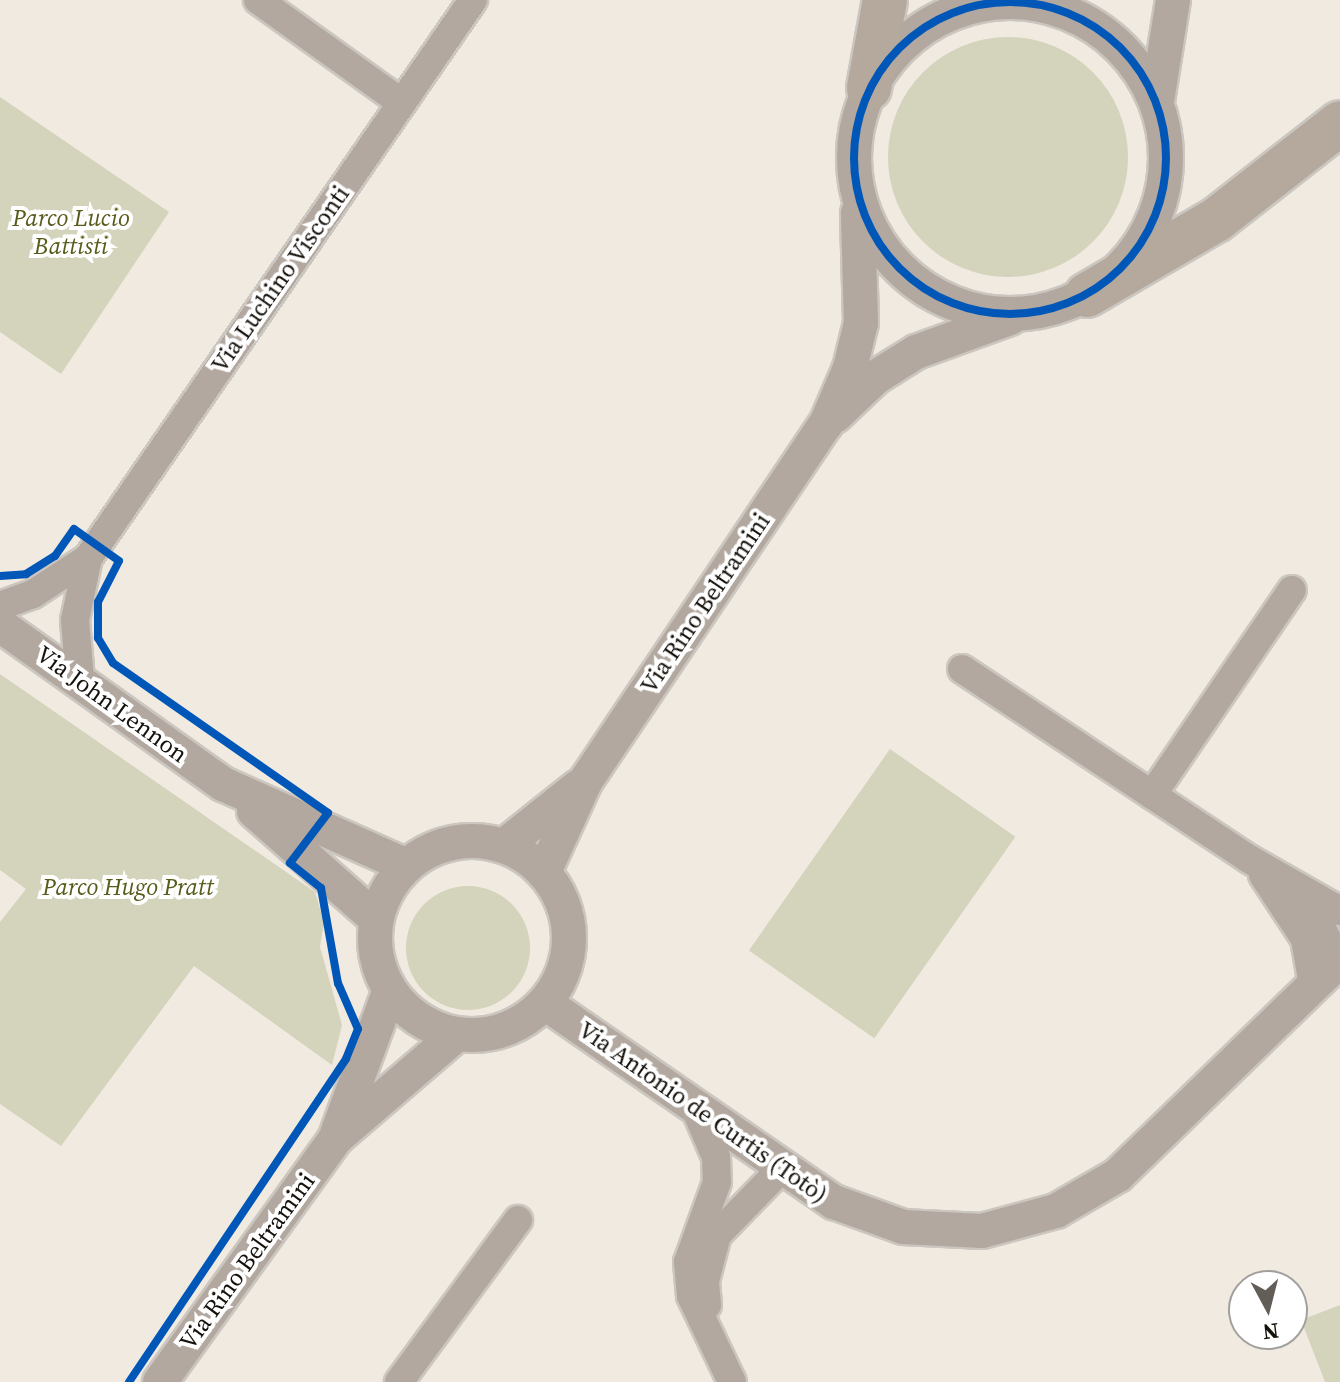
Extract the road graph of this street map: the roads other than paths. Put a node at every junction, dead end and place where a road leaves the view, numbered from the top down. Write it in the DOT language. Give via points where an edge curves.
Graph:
graph roads {
  1 [pos="258,0"];
  2 [pos="473,0"];
  3 [pos="885,0"];
  4 [pos="1173,0"];
  5 [pos="993,1"];
  6 [pos="869,88"];
  7 [pos="1157,101"];
  8 [pos="402,103"];
  9 [pos="1340,123"];
  10 [pos="1340,150"];
  11 [pos="1273,175"];
  12 [pos="857,196"];
  13 [pos="1087,295"];
  14 [pos="1019,314"];
  15 [pos="826,424"];
  16 [pos="88,558"];
  17 [pos="1292,590"];
  18 [pos="0,606"];
  19 [pos="0,625"];
  20 [pos="962,669"];
  21 [pos="80,680"];
  22 [pos="585,782"];
  23 [pos="223,784"];
  24 [pos="1152,795"];
  25 [pos="504,846"];
  26 [pos="1249,859"];
  27 [pos="405,865"];
  28 [pos="544,872"];
  29 [pos="1306,895"];
  30 [pos="1340,911"];
  31 [pos="375,918"];
  32 [pos="1339,961"];
  33 [pos="1313,985"];
  34 [pos="390,990"];
  35 [pos="545,1003"];
  36 [pos="456,1035"];
  37 [pos="695,1108"];
  38 [pos="335,1139"];
  39 [pos="781,1169"];
  40 [pos="518,1220"];
  41 [pos="709,1326"];
  42 [pos="160,1382"];
  43 [pos="399,1382"];
  44 [pos="732,1382"];
  1 -- 8 [label="street"];
  2 -- 8 [label="street, Via Luchino Visconti"];
  3 -- 6 [label="main road"];
  4 -- 7 [label="street"];
  5 -- 6 [label="street, Via Rino Beltramini" via="932,23 899,46"];
  5 -- 7 [label="street" via="1044,4 1092,23 1131,57"];
  6 -- 12 [label="street, Via Rino Beltramini" via="855,135"];
  7 -- 13 [label="street" via="1166,137 1167,175 1158,212 1141,245 1116,274"];
  8 -- 16 [label="street, Via Luchino Visconti"];
  9 -- 11 [label="main road"];
  10 -- 11 [label="street"];
  11 -- 13 [label="main road" via="1216,220"];
  12 -- 14 [label="street" via="870,231 919,286 950,303"];
  12 -- 15 [label="street, Via Rino Beltramini" via="861,323 850,368"];
  13 -- 14 [label="street, Via Rino Beltramini"];
  14 -- 15 [label="street, Via Rino Beltramini" via="916,352 876,377"];
  15 -- 22 [label="street, Via Rino Beltramini"];
  16 -- 18 [label="street, Via Luchino Visconti" via="33,594"];
  16 -- 21 [label="street, Via Luchino Visconti" via="75,620"];
  17 -- 24 [label="street"];
  19 -- 21 [label="street, Via John Lennon"];
  20 -- 24 [label="street"];
  21 -- 23 [label="street, Via John Lennon"];
  22 -- 25 [label="street, Via Rino Beltramini"];
  22 -- 28 [label="street, Via Rino Beltramini"];
  23 -- 27 [label="street, Via John Lennon"];
  23 -- 31 [label="street, Via John Lennon"];
  24 -- 26 [label="street"];
  25 -- 27 [label="street" via="457,840 429,849"];
  25 -- 28 [label="street"];
  26 -- 29 [label="street"];
  26 -- 33 [label="street" via="1280,895 1305,939"];
  27 -- 31 [label="street"];
  28 -- 35 [label="street" via="558,889 568,918 569,949 562,978"];
  29 -- 30 [label="street"];
  29 -- 32 [label="street"];
  31 -- 34 [label="street" via="374,949"];
  32 -- 33 [label="street, Via Antonio de Curtis (Totò)"];
  33 -- 39 [label="street, Via Antonio de Curtis (Totò)" via="1118,1175 1056,1211 982,1231 903,1227 834,1202"];
  34 -- 36 [label="street" via="413,1019"];
  34 -- 38 [label="street, Via Rino Beltramini"];
  35 -- 36 [label="street" via="519,1023 489,1034"];
  35 -- 37 [label="street, Via Antonio de Curtis (Totò)"];
  36 -- 38 [label="street, Via Rino Beltramini"];
  37 -- 39 [label="street, Via Antonio de Curtis (Totò)"];
  37 -- 41 [label="street" via="716,1157 711,1206 688,1262 691,1296"];
  38 -- 42 [label="street, Via Rino Beltramini"];
  39 -- 41 [label="street" via="717,1235 705,1281"];
  40 -- 43 [label="street"];
  41 -- 44 [label="street"];
}
